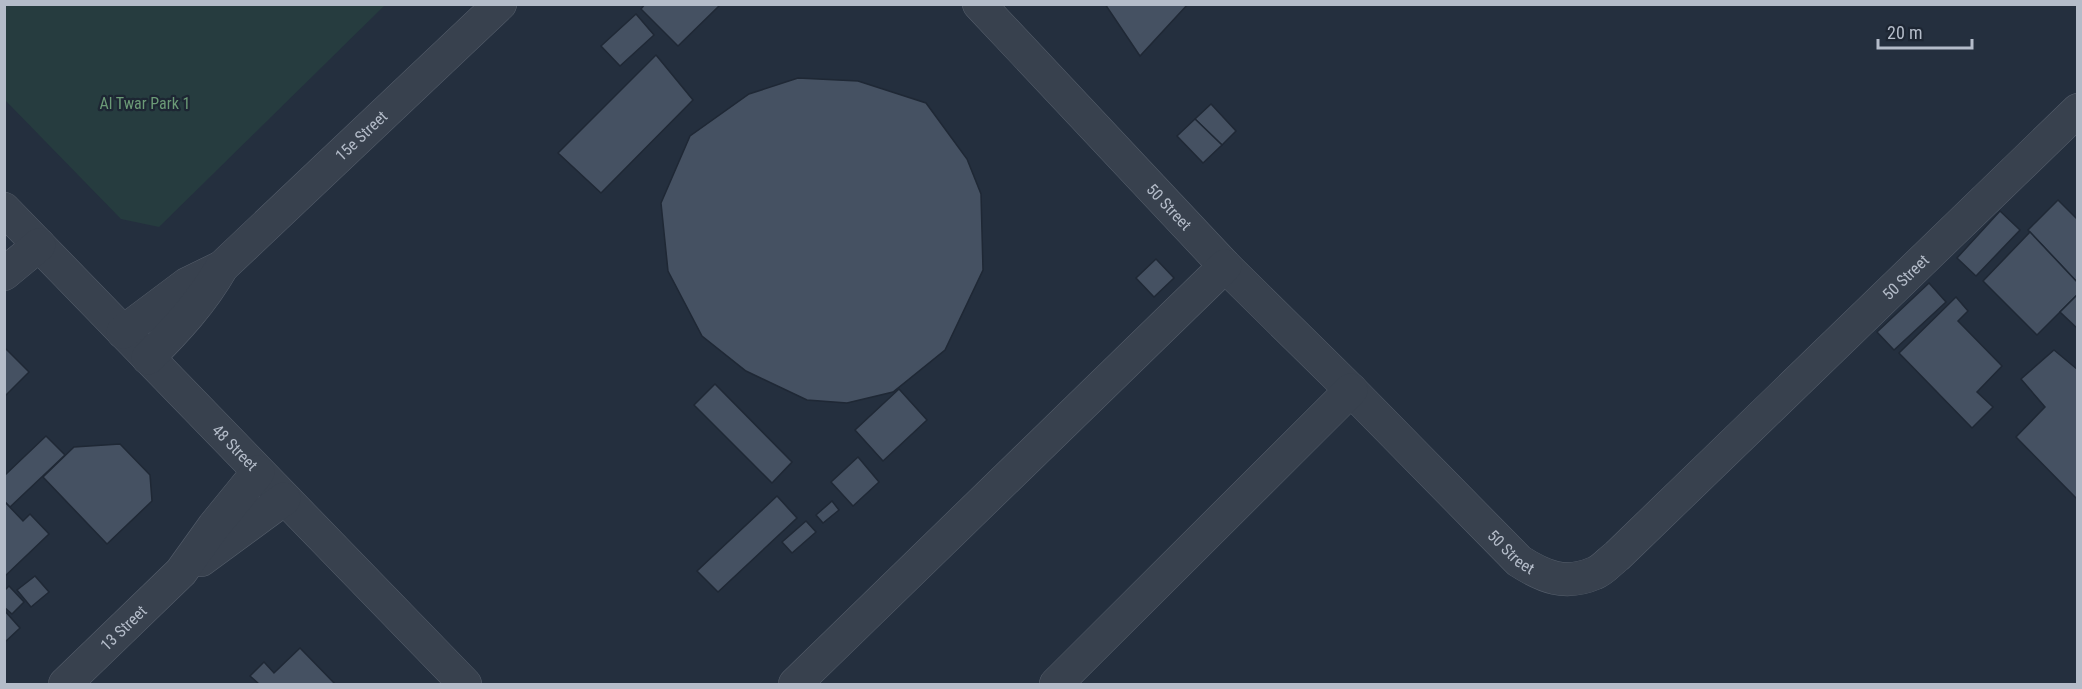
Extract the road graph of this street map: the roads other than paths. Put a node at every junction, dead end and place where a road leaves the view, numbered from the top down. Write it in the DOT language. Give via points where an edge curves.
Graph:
graph roads {
  1 [pos="500,4"];
  2 [pos="979,4"];
  3 [pos="2078,110"];
  4 [pos="7,219"];
  5 [pos="39,245"];
  6 [pos="1225,266"];
  7 [pos="222,267"];
  8 [pos="4,274"];
  9 [pos="123,332"];
  10 [pos="148,358"];
  11 [pos="1351,390"];
  12 [pos="258,472"];
  13 [pos="284,499"];
  14 [pos="182,572"];
  15 [pos="65,684"];
  16 [pos="465,684"];
  17 [pos="795,684"];
  18 [pos="1056,684"];
  1 -- 7 [label="street, 15e Street"];
  2 -- 6 [label="street, 50 Street"];
  3 -- 11 [label="street, 50 Street" via="1596,573 1569,580 1542,576 1519,561"];
  4 -- 5 [label="street, 48 Street"];
  5 -- 8 [label="street"];
  5 -- 9 [label="street, 48 Street"];
  6 -- 11 [label="street, 50 Street"];
  6 -- 17 [label="street"];
  7 -- 9 [label="street, 15e Street" via="187,284"];
  7 -- 10 [label="street, 15e Street" via="189,316"];
  9 -- 10 [label="street, 48 Street"];
  10 -- 12 [label="street, 48 Street"];
  11 -- 18 [label="street"];
  12 -- 13 [label="street, 48 Street"];
  12 -- 14 [label="street, 13 Street" via="213,526"];
  13 -- 14 [label="street, 13 Street"];
  13 -- 16 [label="street, 48 Street"];
  14 -- 15 [label="street, 13 Street"];
}
